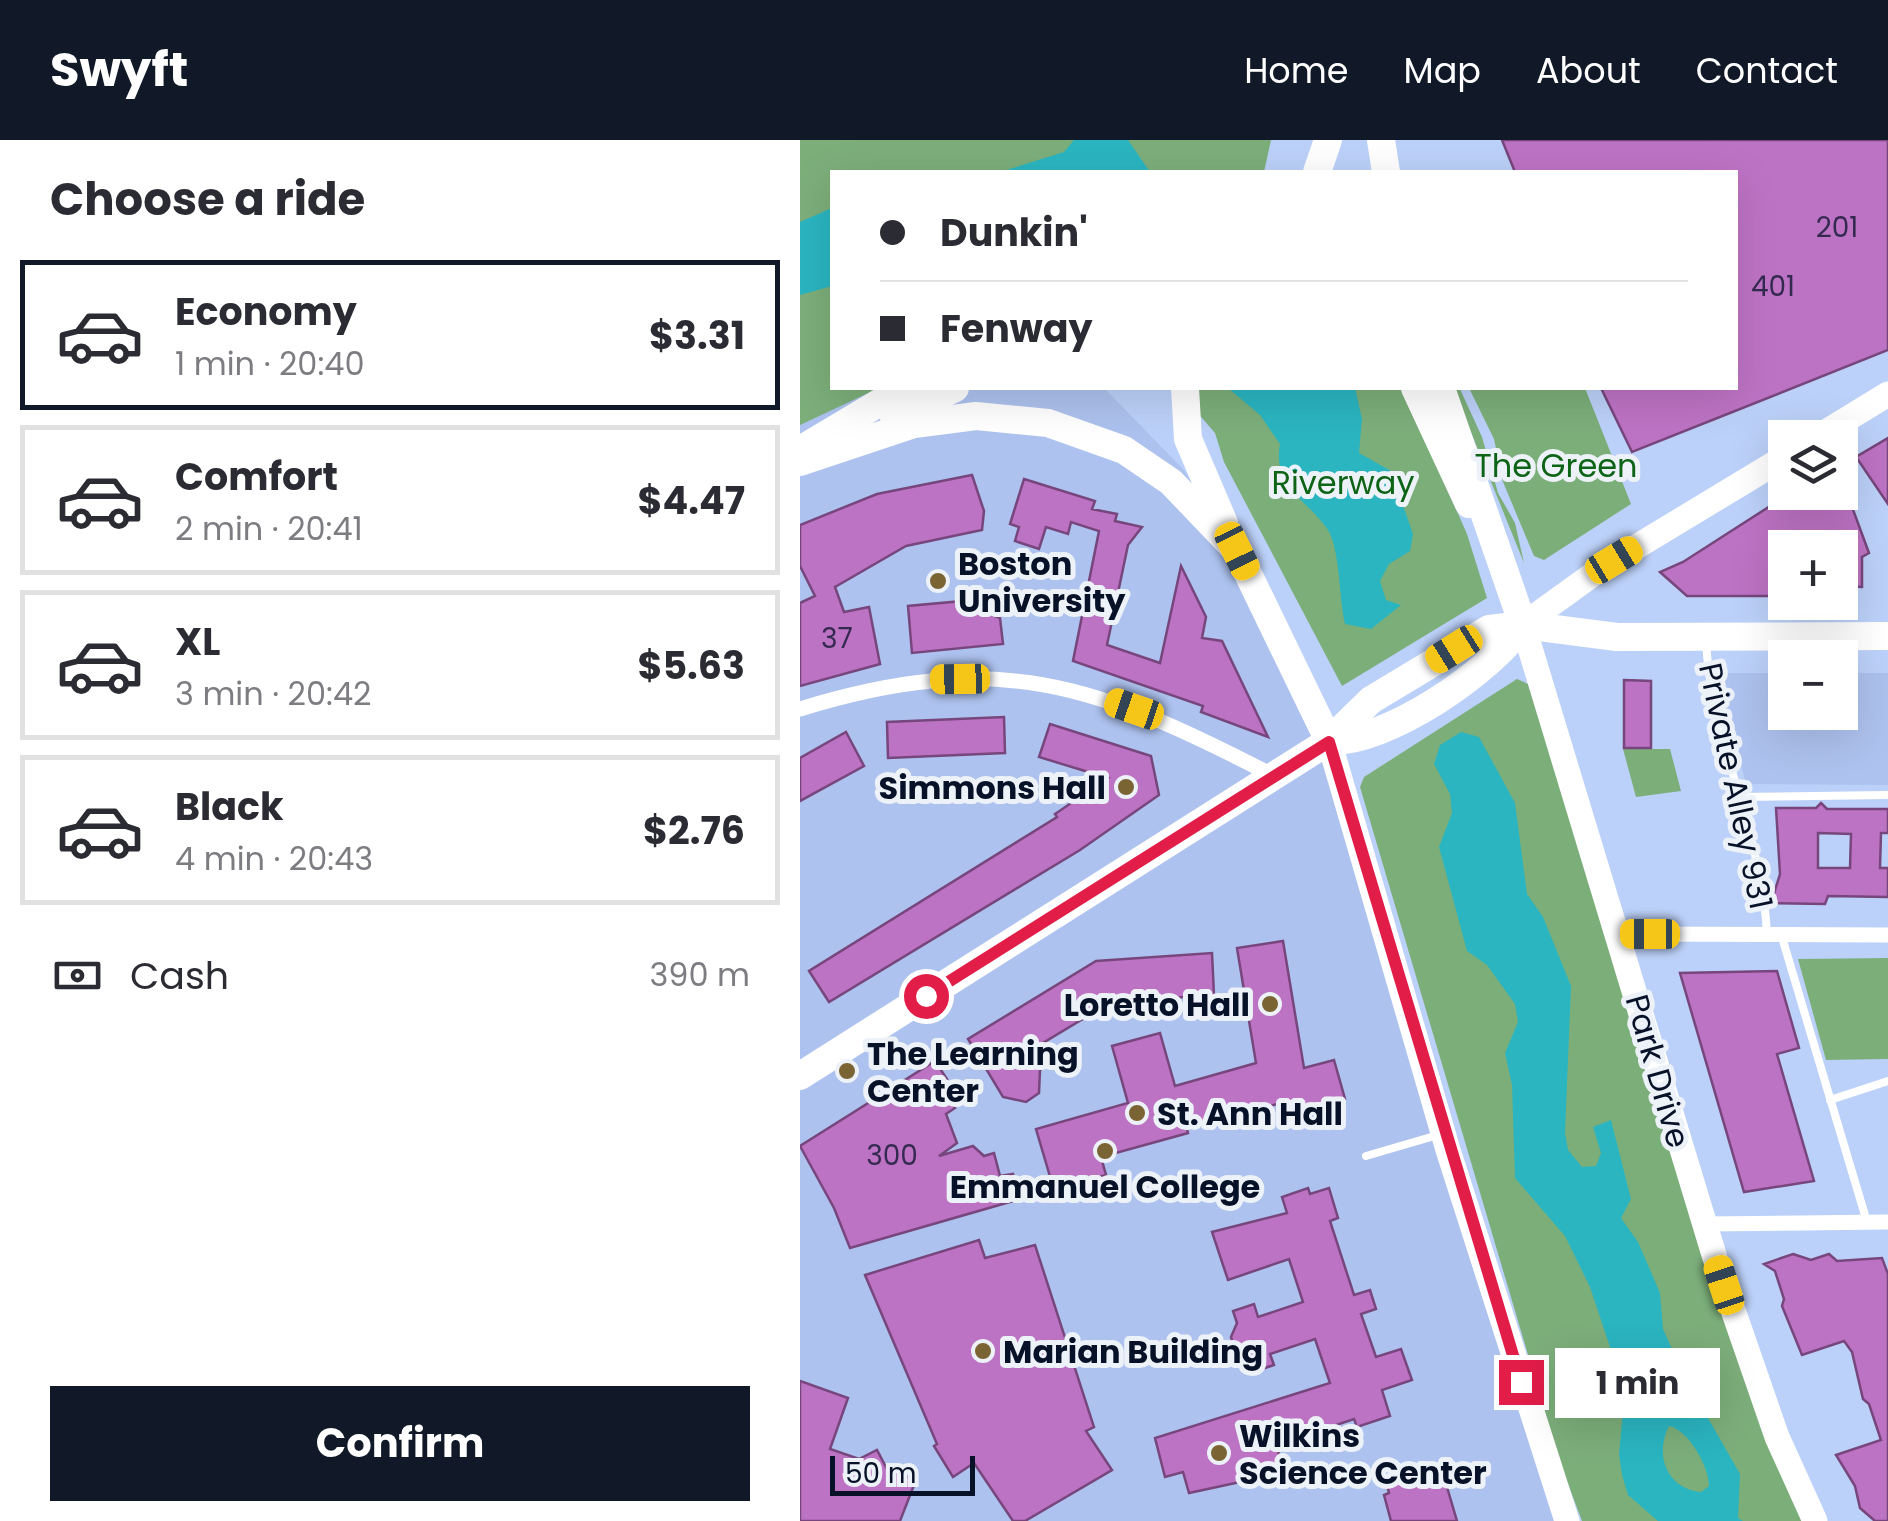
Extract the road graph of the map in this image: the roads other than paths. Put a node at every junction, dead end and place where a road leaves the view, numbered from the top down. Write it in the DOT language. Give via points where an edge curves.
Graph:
graph roads {
  1 [pos="1328,140"];
  2 [pos="1381,140"];
  3 [pos="1318,170"];
  4 [pos="1386,170"];
  5 [pos="901,390"];
  6 [pos="951,390"];
  7 [pos="1185,390"];
  8 [pos="1415,390"];
  9 [pos="1443,390"];
  10 [pos="1888,394"];
  11 [pos="1845,420"];
  12 [pos="809,454"];
  13 [pos="1768,466"];
  14 [pos="1492,545"];
  15 [pos="1237,551"];
  16 [pos="1523,625"];
  17 [pos="1888,636"];
  18 [pos="1706,637"];
  19 [pos="800,709"];
  20 [pos="1329,742"];
  21 [pos="1274,776"];
  22 [pos="1888,794"];
  23 [pos="1737,797"];
  24 [pos="1618,934"];
  25 [pos="1774,934"];
  26 [pos="1888,935"];
  27 [pos="800,1076"];
  28 [pos="1888,1081"];
  29 [pos="1830,1100"];
  30 [pos="1444,1134"];
  31 [pos="1366,1156"];
  32 [pos="1867,1222"];
  33 [pos="1704,1224"];
  34 [pos="1887,1225"];
  35 [pos="1567,1521"];
  36 [pos="1815,1521"];
  1 -- 3 [label="highway"];
  2 -- 4 [label="highway"];
  5 -- 12 [label="highway"];
  6 -- 12 [label="highway"];
  7 -- 15 [label="highway" via="1190,444"];
  8 -- 14 [label="highway"];
  9 -- 14 [label="highway, Park Drive"];
  10 -- 11 [label="main road"];
  12 -- 15 [label="highway" via="941,418 1048,423 1095,437 1151,466"];
  13 -- 16 [label="main road"];
  14 -- 16 [label="highway, Park Drive"];
  15 -- 20 [label="highway"];
  16 -- 18 [label="highway" via="1615,637"];
  16 -- 20 [label="highway" via="1481,632 1371,700"];
  16 -- 24 [label="main road, Park Drive"];
  17 -- 18 [label="highway"];
  18 -- 23 [label="lane, Private Alley 931" via="1710,684"];
  19 -- 21 [label="street" via="923,680 1034,681 1166,720"];
  20 -- 21 [label="highway"];
  20 -- 30 [label="main road"];
  21 -- 27 [label="highway"];
  22 -- 23 [label="lane"];
  23 -- 25 [label="lane, Private Alley 931"];
  24 -- 25 [label="street"];
  24 -- 33 [label="main road, Park Drive"];
  25 -- 26 [label="street"];
  25 -- 29 [label="lane, Private Alley 931"];
  28 -- 29 [label="lane"];
  29 -- 32 [label="lane, Private Alley 931"];
  30 -- 31 [label="lane"];
  30 -- 35 [label="main road"];
  32 -- 33 [label="street"];
  32 -- 34 [label="street"];
  33 -- 36 [label="main road, Park Drive" via="1783,1455"];
}
